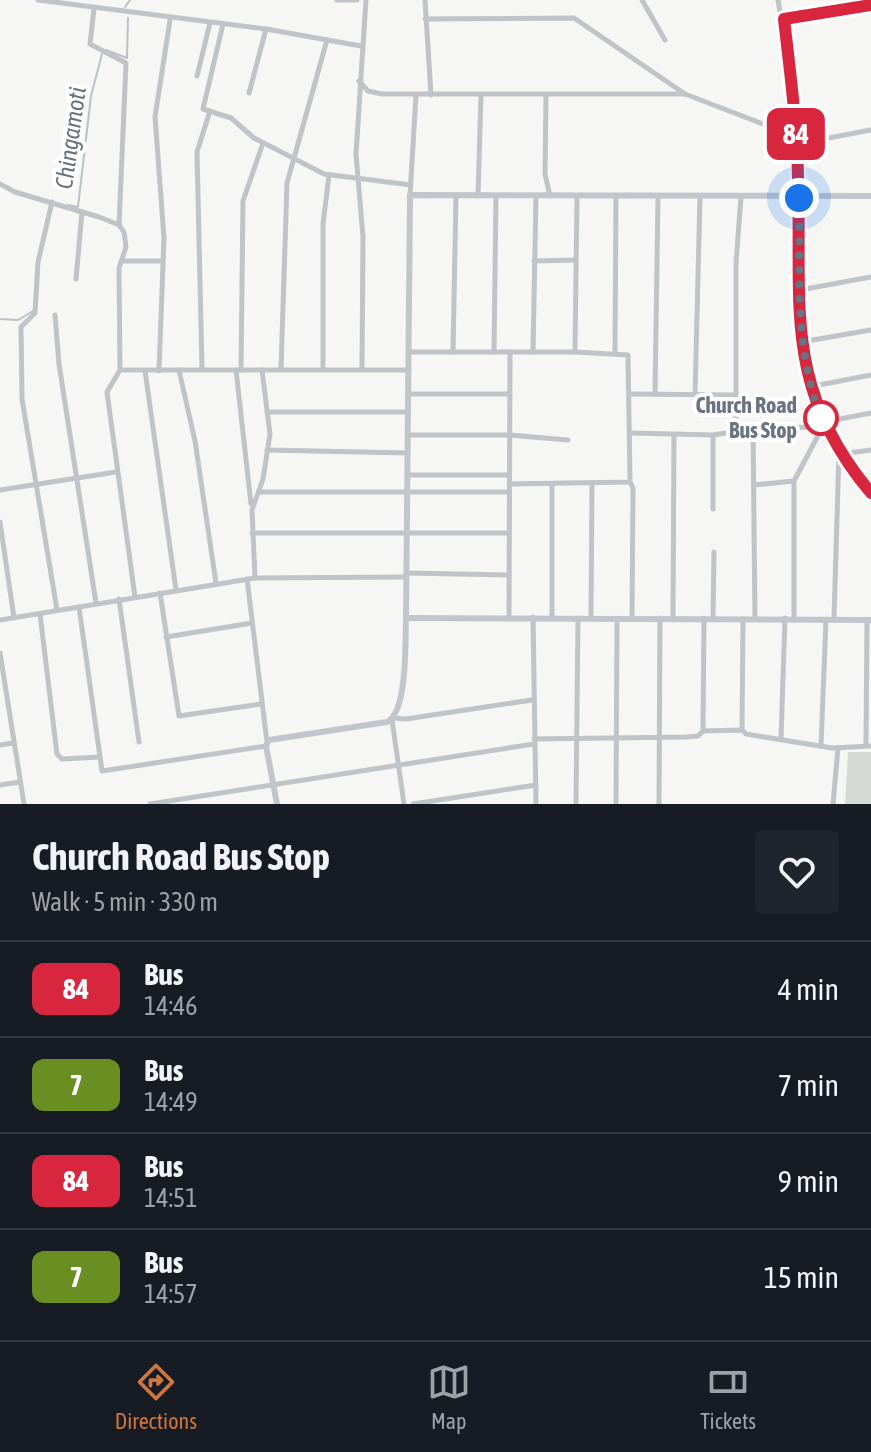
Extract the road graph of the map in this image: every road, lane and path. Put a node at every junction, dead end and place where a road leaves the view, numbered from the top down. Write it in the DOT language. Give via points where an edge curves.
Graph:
graph roads {
  1 [pos="38,0"];
  2 [pos="337,0"];
  3 [pos="357,0"];
  4 [pos="366,0"];
  5 [pos="425,0"];
  6 [pos="642,0"];
  7 [pos="778,0"];
  8 [pos="871,5"];
  9 [pos="94,9"];
  10 [pos="425,19"];
  11 [pos="784,19"];
  12 [pos="170,20"];
  13 [pos="210,23"];
  14 [pos="223,23"];
  15 [pos="266,29"];
  16 [pos="327,40"];
  17 [pos="665,40"];
  18 [pos="361,46"];
  19 [pos="197,76"];
  20 [pos="359,81"];
  21 [pos="249,93"];
  22 [pos="685,94"];
  23 [pos="416,95"];
  24 [pos="431,95"];
  25 [pos="481,95"];
  26 [pos="546,95"];
  27 [pos="210,111"];
  28 [pos="871,130"];
  29 [pos="797,140"];
  30 [pos="263,143"];
  31 [pos="292,156"];
  32 [pos="329,175"];
  33 [pos="356,179"];
  34 [pos="0,184"];
  35 [pos="411,185"];
  36 [pos="7,188"];
  37 [pos="0,192"];
  38 [pos="410,195"];
  39 [pos="456,196"];
  40 [pos="478,196"];
  41 [pos="496,196"];
  42 [pos="536,196"];
  43 [pos="550,196"];
  44 [pos="577,196"];
  45 [pos="616,196"];
  46 [pos="871,196"];
  47 [pos="658,197"];
  48 [pos="700,197"];
  49 [pos="741,197"];
  50 [pos="799,198"];
  51 [pos="52,202"];
  52 [pos="82,212"];
  53 [pos="119,225"];
  54 [pos="575,260"];
  55 [pos="123,261"];
  56 [pos="162,261"];
  57 [pos="534,261"];
  58 [pos="871,277"];
  59 [pos="76,279"];
  60 [pos="800,290"];
  61 [pos="55,315"];
  62 [pos="871,330"];
  63 [pos="801,342"];
  64 [pos="409,352"];
  65 [pos="453,352"];
  66 [pos="494,352"];
  67 [pos="510,352"];
  68 [pos="533,352"];
  69 [pos="575,352"];
  70 [pos="615,353"];
  71 [pos="323,368"];
  72 [pos="202,369"];
  73 [pos="281,369"];
  74 [pos="362,369"];
  75 [pos="120,370"];
  76 [pos="179,370"];
  77 [pos="238,370"];
  78 [pos="262,370"];
  79 [pos="409,370"];
  80 [pos="145,371"];
  81 [pos="159,371"];
  82 [pos="871,375"];
  83 [pos="809,387"];
  84 [pos="408,394"];
  85 [pos="509,394"];
  86 [pos="630,394"];
  87 [pos="655,394"];
  88 [pos="695,395"];
  89 [pos="735,395"];
  90 [pos="267,412"];
  91 [pos="408,412"];
  92 [pos="871,413"];
  93 [pos="823,426"];
  94 [pos="753,428"];
  95 [pos="736,432"];
  96 [pos="630,433"];
  97 [pos="674,434"];
  98 [pos="408,435"];
  99 [pos="509,435"];
  100 [pos="713,435"];
  101 [pos="568,440"];
  102 [pos="267,450"];
  103 [pos="871,450"];
  104 [pos="408,453"];
  105 [pos="840,453"];
  106 [pos="116,472"];
  107 [pos="408,475"];
  108 [pos="509,475"];
  109 [pos="78,478"];
  110 [pos="794,481"];
  111 [pos="871,481"];
  112 [pos="630,482"];
  113 [pos="862,482"];
  114 [pos="592,483"];
  115 [pos="509,484"];
  116 [pos="552,484"];
  117 [pos="754,485"];
  118 [pos="38,486"];
  119 [pos="0,490"];
  120 [pos="259,492"];
  121 [pos="509,492"];
  122 [pos="407,493"];
  123 [pos="871,493"];
  124 [pos="252,507"];
  125 [pos="713,509"];
  126 [pos="0,522"];
  127 [pos="407,532"];
  128 [pos="252,533"];
  129 [pos="509,533"];
  130 [pos="714,552"];
  131 [pos="406,575"];
  132 [pos="509,575"];
  133 [pos="255,578"];
  134 [pos="247,579"];
  135 [pos="216,583"];
  136 [pos="176,590"];
  137 [pos="160,593"];
  138 [pos="135,597"];
  139 [pos="119,599"];
  140 [pos="96,603"];
  141 [pos="79,607"];
  142 [pos="57,610"];
  143 [pos="40,614"];
  144 [pos="509,617"];
  145 [pos="533,617"];
  146 [pos="552,617"];
  147 [pos="14,618"];
  148 [pos="406,618"];
  149 [pos="578,618"];
  150 [pos="591,618"];
  151 [pos="617,618"];
  152 [pos="632,618"];
  153 [pos="660,618"];
  154 [pos="673,618"];
  155 [pos="704,618"];
  156 [pos="713,618"];
  157 [pos="743,618"];
  158 [pos="755,618"];
  159 [pos="785,618"];
  160 [pos="794,618"];
  161 [pos="826,619"];
  162 [pos="834,619"];
  163 [pos="0,620"];
  164 [pos="869,620"];
  165 [pos="252,623"];
  166 [pos="166,637"];
  167 [pos="0,653"];
  168 [pos="1,663"];
  169 [pos="532,700"];
  170 [pos="3,703"];
  171 [pos="261,704"];
  172 [pos="393,719"];
  173 [pos="742,730"];
  174 [pos="703,731"];
  175 [pos="577,737"];
  176 [pos="616,738"];
  177 [pos="660,738"];
  178 [pos="781,739"];
  179 [pos="139,742"];
  180 [pos="534,742"];
  181 [pos="13,743"];
  182 [pos="267,744"];
  183 [pos="0,745"];
  184 [pos="821,746"];
  185 [pos="869,746"];
  186 [pos="838,748"];
  187 [pos="100,757"];
  188 [pos="398,766"];
  189 [pos="20,782"];
  190 [pos="0,785"];
  191 [pos="274,785"];
  192 [pos="536,785"];
  193 [pos="24,804"];
  194 [pos="150,804"];
  195 [pos="277,804"];
  196 [pos="404,804"];
  197 [pos="413,804"];
  198 [pos="536,804"];
  199 [pos="576,804"];
  200 [pos="616,804"];
  201 [pos="659,804"];
  202 [pos="833,804"];
  1 -- 9 [label="street"];
  2 -- 3 [label="street"];
  4 -- 18 [label="street"];
  5 -- 10 [label="street"];
  6 -- 17 [label="street"];
  7 -- 11 [label="street"];
  8 -- 11 [label="street"];
  9 -- 12 [label="street"];
  9 -- 53 [label="street" via="90,44 126,63"];
  10 -- 22 [label="street" via="574,18"];
  10 -- 24 [label="street"];
  11 -- 29 [label="street"];
  12 -- 13 [label="street"];
  12 -- 56 [label="street" via="155,117"];
  13 -- 14 [label="street"];
  13 -- 19 [label="street"];
  14 -- 15 [label="street"];
  14 -- 27 [label="street" via="202,107"];
  15 -- 16 [label="street"];
  15 -- 21 [label="street"];
  16 -- 18 [label="street"];
  16 -- 31 [label="street"];
  18 -- 20 [label="street"];
  20 -- 23 [label="street" via="372,92"];
  20 -- 33 [label="street"];
  22 -- 26 [label="street"];
  22 -- 29 [label="street"];
  23 -- 24 [label="street"];
  23 -- 35 [label="street"];
  24 -- 25 [label="street"];
  25 -- 26 [label="street"];
  25 -- 40 [label="street"];
  26 -- 43 [label="street" via="545,174"];
  27 -- 30 [label="street" via="231,118"];
  27 -- 72 [label="street" via="197,152"];
  28 -- 29 [label="street"];
  29 -- 50 [label="street"];
  30 -- 31 [label="street"];
  30 -- 77 [label="street" via="243,201"];
  31 -- 32 [label="street"];
  31 -- 73 [label="street" via="283,241"];
  32 -- 33 [label="street"];
  32 -- 71 [label="street" via="323,224"];
  33 -- 35 [label="street"];
  33 -- 74 [label="street" via="363,237"];
  34 -- 36 [label="street"];
  35 -- 38 [label="street"];
  36 -- 37 [label="street"];
  36 -- 51 [label="street"];
  38 -- 39 [label="main road"];
  38 -- 64 [label="main road"];
  39 -- 40 [label="main road"];
  39 -- 65 [label="street"];
  40 -- 41 [label="main road"];
  41 -- 42 [label="main road"];
  41 -- 66 [label="street"];
  42 -- 43 [label="main road"];
  42 -- 57 [label="street"];
  43 -- 44 [label="main road"];
  44 -- 45 [label="main road"];
  44 -- 54 [label="street"];
  45 -- 47 [label="main road"];
  45 -- 70 [label="street"];
  46 -- 50 [label="main road"];
  47 -- 48 [label="main road"];
  47 -- 87 [label="street"];
  48 -- 49 [label="main road"];
  48 -- 88 [label="street"];
  49 -- 50 [label="main road"];
  49 -- 89 [label="street"];
  50 -- 60 [label="main road"];
  51 -- 52 [label="street"];
  51 -- 118 [label="street" via="38,262 35,313 21,327 22,399"];
  52 -- 53 [label="street"];
  52 -- 59 [label="street"];
  53 -- 55 [label="street" via="126,239"];
  54 -- 57 [label="street"];
  54 -- 69 [label="street"];
  55 -- 56 [label="street"];
  55 -- 75 [label="street"];
  56 -- 81 [label="street"];
  57 -- 68 [label="street"];
  58 -- 60 [label="street"];
  60 -- 63 [label="main road"];
  61 -- 109 [label="street"];
  62 -- 63 [label="street"];
  63 -- 83 [label="main road"];
  64 -- 65 [label="street"];
  64 -- 79 [label="main road"];
  65 -- 66 [label="street"];
  66 -- 67 [label="street"];
  67 -- 68 [label="street"];
  67 -- 85 [label="street"];
  68 -- 69 [label="street"];
  69 -- 70 [label="street"];
  70 -- 86 [label="street" via="630,358"];
  71 -- 73 [label="street"];
  71 -- 74 [label="street"];
  72 -- 76 [label="street"];
  72 -- 77 [label="street"];
  73 -- 78 [label="street"];
  74 -- 79 [label="street"];
  75 -- 80 [label="street"];
  75 -- 106 [label="street" via="107,392"];
  76 -- 81 [label="street"];
  76 -- 135 [label="street"];
  77 -- 78 [label="street"];
  77 -- 124 [label="street"];
  78 -- 90 [label="street"];
  79 -- 84 [label="main road"];
  80 -- 81 [label="street"];
  80 -- 136 [label="street"];
  82 -- 83 [label="street"];
  83 -- 93 [label="main road"];
  84 -- 85 [label="street"];
  84 -- 91 [label="main road"];
  85 -- 99 [label="street"];
  86 -- 87 [label="street"];
  86 -- 96 [label="street"];
  87 -- 88 [label="street"];
  88 -- 89 [label="street"];
  89 -- 95 [label="street"];
  90 -- 91 [label="street"];
  90 -- 102 [label="street"];
  91 -- 98 [label="main road"];
  92 -- 93 [label="street"];
  93 -- 94 [label="street"];
  93 -- 105 [label="main road"];
  93 -- 110 [label="street"];
  94 -- 95 [label="street"];
  94 -- 117 [label="street"];
  95 -- 100 [label="street"];
  96 -- 97 [label="street"];
  96 -- 112 [label="street"];
  97 -- 100 [label="street"];
  97 -- 154 [label="street"];
  98 -- 99 [label="street"];
  98 -- 104 [label="main road"];
  99 -- 101 [label="street"];
  99 -- 108 [label="street"];
  100 -- 125 [label="street"];
  102 -- 104 [label="street"];
  102 -- 120 [label="street"];
  103 -- 105 [label="street"];
  104 -- 107 [label="main road"];
  105 -- 113 [label="main road"];
  105 -- 162 [label="street"];
  106 -- 109 [label="street"];
  106 -- 138 [label="street"];
  107 -- 108 [label="street"];
  107 -- 122 [label="main road"];
  108 -- 115 [label="street"];
  109 -- 118 [label="street"];
  109 -- 140 [label="street"];
  110 -- 117 [label="street"];
  110 -- 160 [label="street"];
  111 -- 113 [label="street"];
  112 -- 114 [label="street"];
  112 -- 152 [label="street"];
  113 -- 123 [label="main road"];
  114 -- 116 [label="street"];
  114 -- 150 [label="street"];
  115 -- 116 [label="street"];
  115 -- 121 [label="street"];
  116 -- 146 [label="street"];
  117 -- 158 [label="street"];
  118 -- 119 [label="street"];
  118 -- 142 [label="street"];
  120 -- 122 [label="street"];
  120 -- 124 [label="street"];
  121 -- 122 [label="street"];
  121 -- 129 [label="street"];
  122 -- 127 [label="main road"];
  124 -- 128 [label="street"];
  126 -- 147 [label="street"];
  127 -- 128 [label="street"];
  127 -- 129 [label="street"];
  127 -- 131 [label="main road"];
  128 -- 133 [label="street"];
  129 -- 132 [label="street"];
  130 -- 156 [label="street"];
  131 -- 132 [label="street"];
  131 -- 133 [label="street"];
  131 -- 148 [label="main road"];
  132 -- 144 [label="street"];
  133 -- 134 [label="street"];
  134 -- 135 [label="street"];
  134 -- 165 [label="street"];
  135 -- 136 [label="street"];
  136 -- 137 [label="street"];
  137 -- 138 [label="street"];
  137 -- 166 [label="street"];
  138 -- 139 [label="street"];
  139 -- 140 [label="street"];
  139 -- 179 [label="street"];
  140 -- 141 [label="street"];
  141 -- 142 [label="street"];
  141 -- 187 [label="street"];
  142 -- 143 [label="street"];
  143 -- 147 [label="street"];
  143 -- 187 [label="street" via="57,754 62,759"];
  144 -- 145 [label="main road"];
  144 -- 148 [label="main road"];
  145 -- 146 [label="main road"];
  145 -- 169 [label="street"];
  146 -- 149 [label="main road"];
  147 -- 163 [label="street"];
  148 -- 172 [label="main road" via="402,684"];
  149 -- 150 [label="main road"];
  149 -- 175 [label="street"];
  150 -- 151 [label="main road"];
  151 -- 152 [label="main road"];
  151 -- 176 [label="street"];
  152 -- 153 [label="main road"];
  153 -- 154 [label="main road"];
  153 -- 177 [label="street"];
  154 -- 155 [label="main road"];
  155 -- 156 [label="main road"];
  155 -- 174 [label="street"];
  156 -- 157 [label="main road"];
  157 -- 158 [label="main road"];
  157 -- 173 [label="street"];
  158 -- 159 [label="main road"];
  159 -- 160 [label="main road"];
  159 -- 178 [label="street"];
  160 -- 161 [label="main road"];
  161 -- 162 [label="main road"];
  161 -- 184 [label="street"];
  162 -- 164 [label="main road"];
  164 -- 185 [label="street"];
  165 -- 166 [label="street"];
  165 -- 171 [label="street"];
  166 -- 171 [label="street" via="179,716"];
  167 -- 168 [label="street"];
  168 -- 170 [label="street"];
  169 -- 172 [label="street"];
  169 -- 180 [label="street"];
  170 -- 181 [label="street"];
  171 -- 182 [label="street"];
  172 -- 182 [label="main road" via="289,735"];
  172 -- 188 [label="street"];
  173 -- 174 [label="street"];
  173 -- 178 [label="street"];
  174 -- 177 [label="street" via="698,736"];
  175 -- 176 [label="street"];
  175 -- 180 [label="street"];
  175 -- 199 [label="street"];
  176 -- 177 [label="street"];
  176 -- 200 [label="street"];
  177 -- 201 [label="street"];
  178 -- 184 [label="street"];
  180 -- 188 [label="street"];
  180 -- 192 [label="street"];
  181 -- 183 [label="street"];
  181 -- 189 [label="street"];
  182 -- 187 [label="street" via="104,771"];
  182 -- 191 [label="main road"];
  184 -- 186 [label="street"];
  185 -- 186 [label="street"];
  186 -- 202 [label="street"];
  188 -- 191 [label="street"];
  188 -- 196 [label="street"];
  189 -- 190 [label="street"];
  189 -- 193 [label="street"];
  191 -- 194 [label="street"];
  191 -- 195 [label="main road"];
  192 -- 197 [label="street"];
  192 -- 198 [label="street"];
}
